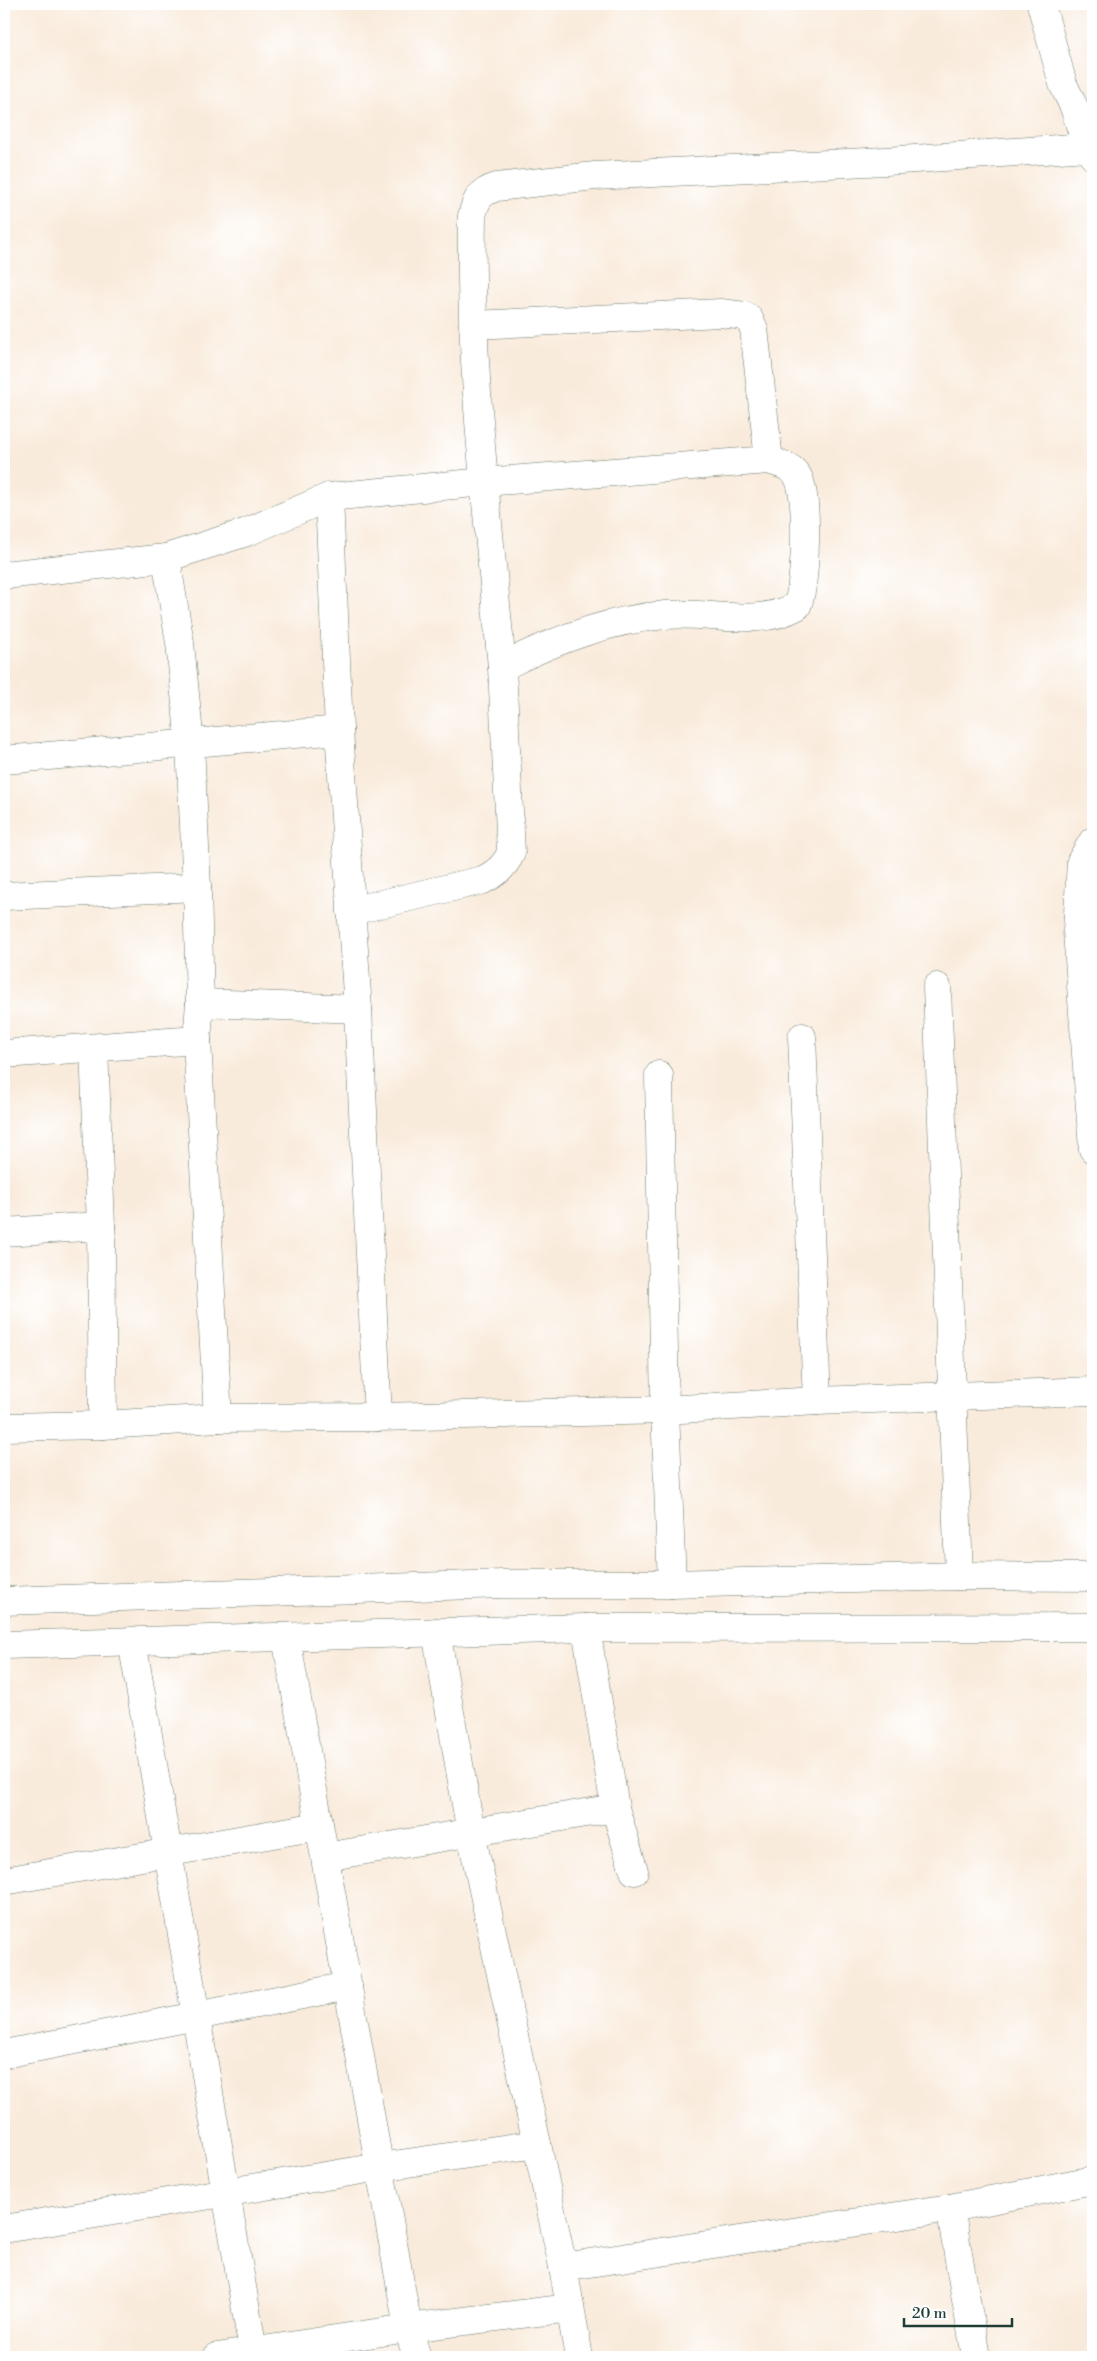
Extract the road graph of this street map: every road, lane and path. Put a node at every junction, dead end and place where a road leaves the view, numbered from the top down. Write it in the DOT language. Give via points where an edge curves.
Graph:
graph roads {
  1 [pos="1041,4"];
  2 [pos="1090,151"];
  3 [pos="473,325"];
  4 [pos="769,460"];
  5 [pos="484,482"];
  6 [pos="329,497"];
  7 [pos="166,558"];
  8 [pos="4,575"];
  9 [pos="502,667"];
  10 [pos="339,730"];
  11 [pos="190,745"];
  12 [pos="4,760"];
  13 [pos="1093,841"];
  14 [pos="198,887"];
  15 [pos="4,896"];
  16 [pos="351,911"];
  17 [pos="937,987"];
  18 [pos="200,1003"];
  19 [pos="358,1009"];
  20 [pos="802,1037"];
  21 [pos="197,1040"];
  22 [pos="94,1048"];
  23 [pos="4,1054"];
  24 [pos="659,1075"];
  25 [pos="1093,1149"];
  26 [pos="101,1226"];
  27 [pos="4,1232"];
  28 [pos="1093,1391"];
  29 [pos="954,1396"];
  30 [pos="817,1400"];
  31 [pos="665,1410"];
  32 [pos="378,1417"];
  33 [pos="218,1418"];
  34 [pos="103,1425"];
  35 [pos="4,1427"];
  36 [pos="959,1576"];
  37 [pos="1093,1577"];
  38 [pos="672,1584"];
  39 [pos="4,1601"];
  40 [pos="1093,1627"];
  41 [pos="586,1628"];
  42 [pos="436,1632"];
  43 [pos="286,1637"];
  44 [pos="132,1641"];
  45 [pos="4,1645"];
  46 [pos="615,1808"];
  47 [pos="320,1826"];
  48 [pos="471,1833"];
  49 [pos="168,1852"];
  50 [pos="325,1858"];
  51 [pos="634,1871"];
  52 [pos="4,1881"];
  53 [pos="348,1986"];
  54 [pos="196,2016"];
  55 [pos="4,2054"];
  56 [pos="537,2144"];
  57 [pos="380,2167"];
  58 [pos="1093,2180"];
  59 [pos="226,2192"];
  60 [pos="950,2208"];
  61 [pos="4,2229"];
  62 [pos="563,2267"];
  63 [pos="570,2308"];
  64 [pos="408,2328"];
  65 [pos="254,2354"];
  66 [pos="217,2357"];
  67 [pos="417,2357"];
  68 [pos="579,2357"];
  69 [pos="976,2357"];
  1 -- 2 [label="street" via="1063,84"];
  2 -- 3 [label="street" via="595,176 497,186 475,200 472,216"];
  3 -- 4 [label="street" via="699,314 738,313 745,316 754,329"];
  3 -- 5 [label="street"];
  4 -- 5 [label="street"];
  4 -- 9 [label="street" via="790,467 798,478 804,518 804,562 803,585 797,606 771,617 668,614 628,619 559,642"];
  5 -- 6 [label="street"];
  5 -- 9 [label="street"];
  6 -- 7 [label="street" via="247,532"];
  6 -- 10 [label="street"];
  7 -- 8 [label="street"];
  7 -- 11 [label="street" via="180,643"];
  9 -- 16 [label="street" via="511,853 505,864 498,873 483,880"];
  10 -- 11 [label="street"];
  10 -- 16 [label="street"];
  11 -- 12 [label="street"];
  11 -- 14 [label="street"];
  13 -- 25 [label="street" via="1082,861 1077,931"];
  14 -- 15 [label="street"];
  14 -- 18 [label="street"];
  16 -- 19 [label="street"];
  17 -- 29 [label="street"];
  18 -- 19 [label="street"];
  18 -- 21 [label="street"];
  19 -- 32 [label="street"];
  20 -- 30 [label="street"];
  21 -- 22 [label="street"];
  21 -- 33 [label="street"];
  22 -- 23 [label="street"];
  22 -- 26 [label="street"];
  24 -- 31 [label="street"];
  26 -- 27 [label="street"];
  26 -- 34 [label="street"];
  28 -- 29 [label="street"];
  29 -- 30 [label="street"];
  29 -- 36 [label="street"];
  30 -- 31 [label="street"];
  31 -- 32 [label="street"];
  31 -- 38 [label="street"];
  32 -- 33 [label="street"];
  33 -- 34 [label="street"];
  34 -- 35 [label="street"];
  36 -- 37 [label="street"];
  36 -- 38 [label="street"];
  38 -- 39 [label="street" via="492,1585"];
  40 -- 41 [label="street"];
  41 -- 42 [label="street"];
  41 -- 46 [label="street"];
  42 -- 43 [label="street"];
  42 -- 48 [label="street"];
  43 -- 44 [label="street"];
  43 -- 47 [label="street"];
  44 -- 45 [label="street"];
  44 -- 49 [label="street"];
  46 -- 48 [label="street"];
  46 -- 51 [label="street"];
  47 -- 49 [label="street"];
  47 -- 50 [label="street"];
  48 -- 50 [label="street"];
  48 -- 56 [label="street"];
  49 -- 52 [label="street"];
  49 -- 54 [label="street"];
  50 -- 53 [label="street"];
  53 -- 54 [label="street"];
  53 -- 57 [label="street"];
  54 -- 55 [label="street"];
  54 -- 59 [label="street"];
  56 -- 57 [label="street"];
  56 -- 62 [label="street"];
  57 -- 59 [label="street"];
  57 -- 64 [label="street"];
  58 -- 60 [label="street"];
  59 -- 61 [label="street"];
  59 -- 65 [label="street"];
  60 -- 62 [label="street"];
  60 -- 69 [label="street"];
  62 -- 63 [label="street"];
  63 -- 64 [label="street"];
  63 -- 68 [label="street"];
  64 -- 65 [label="street"];
  64 -- 67 [label="street"];
  65 -- 66 [label="street"];
}
